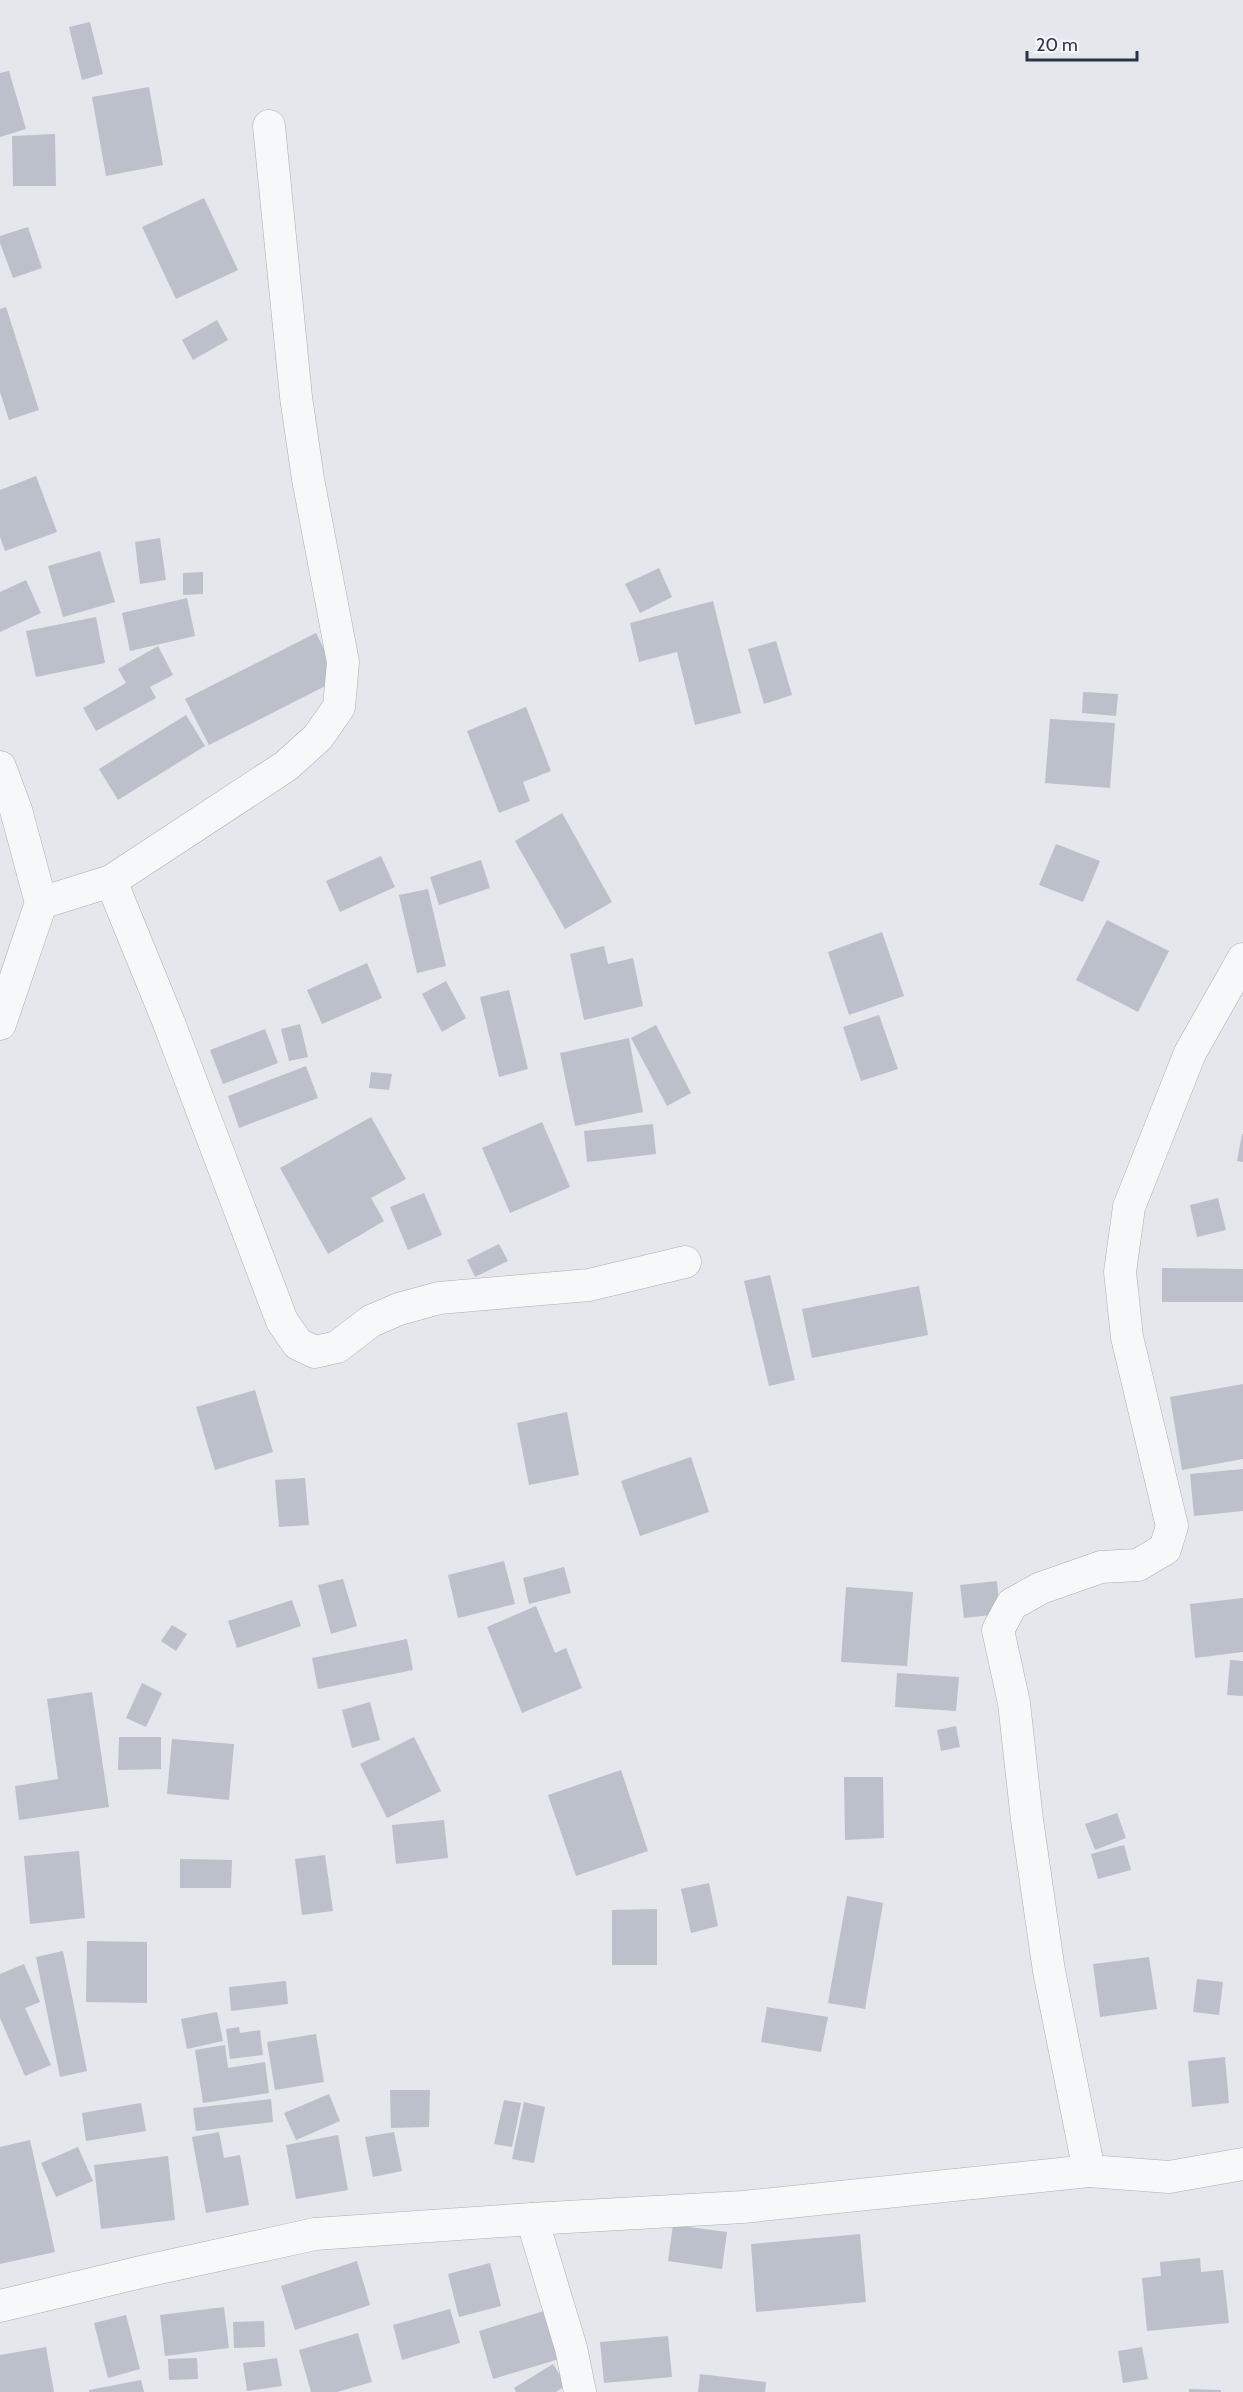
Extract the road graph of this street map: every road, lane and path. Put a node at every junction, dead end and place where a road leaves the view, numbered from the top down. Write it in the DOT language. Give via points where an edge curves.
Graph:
graph roads {
  1 [pos="269,126"];
  2 [pos="0,767"];
  3 [pos="111,881"];
  4 [pos="41,903"];
  5 [pos="1243,959"];
  6 [pos="0,1024"];
  7 [pos="685,1262"];
  8 [pos="1243,2164"];
  9 [pos="1089,2171"];
  10 [pos="532,2219"];
  11 [pos="0,2306"];
  12 [pos="580,2392"];
  1 -- 3 [label="street" via="296,397 343,662 339,707 318,737 286,766"];
  2 -- 4 [label="street"];
  3 -- 4 [label="street"];
  3 -- 7 [label="street" via="170,1023 282,1321 298,1344 315,1352 337,1347 371,1321 439,1298 589,1285"];
  4 -- 6 [label="street"];
  5 -- 9 [label="street" via="1190,1053 1129,1207 1120,1272 1127,1337 1172,1526 1165,1549 1138,1565 1101,1567 1041,1588 1012,1604 998,1630 1014,1703 1049,1971"];
  8 -- 9 [label="street" via="1169,2177"];
  9 -- 10 [label="street" via="743,2207"];
  10 -- 11 [label="street" via="315,2234"];
  10 -- 12 [label="street" via="571,2348"];
}
